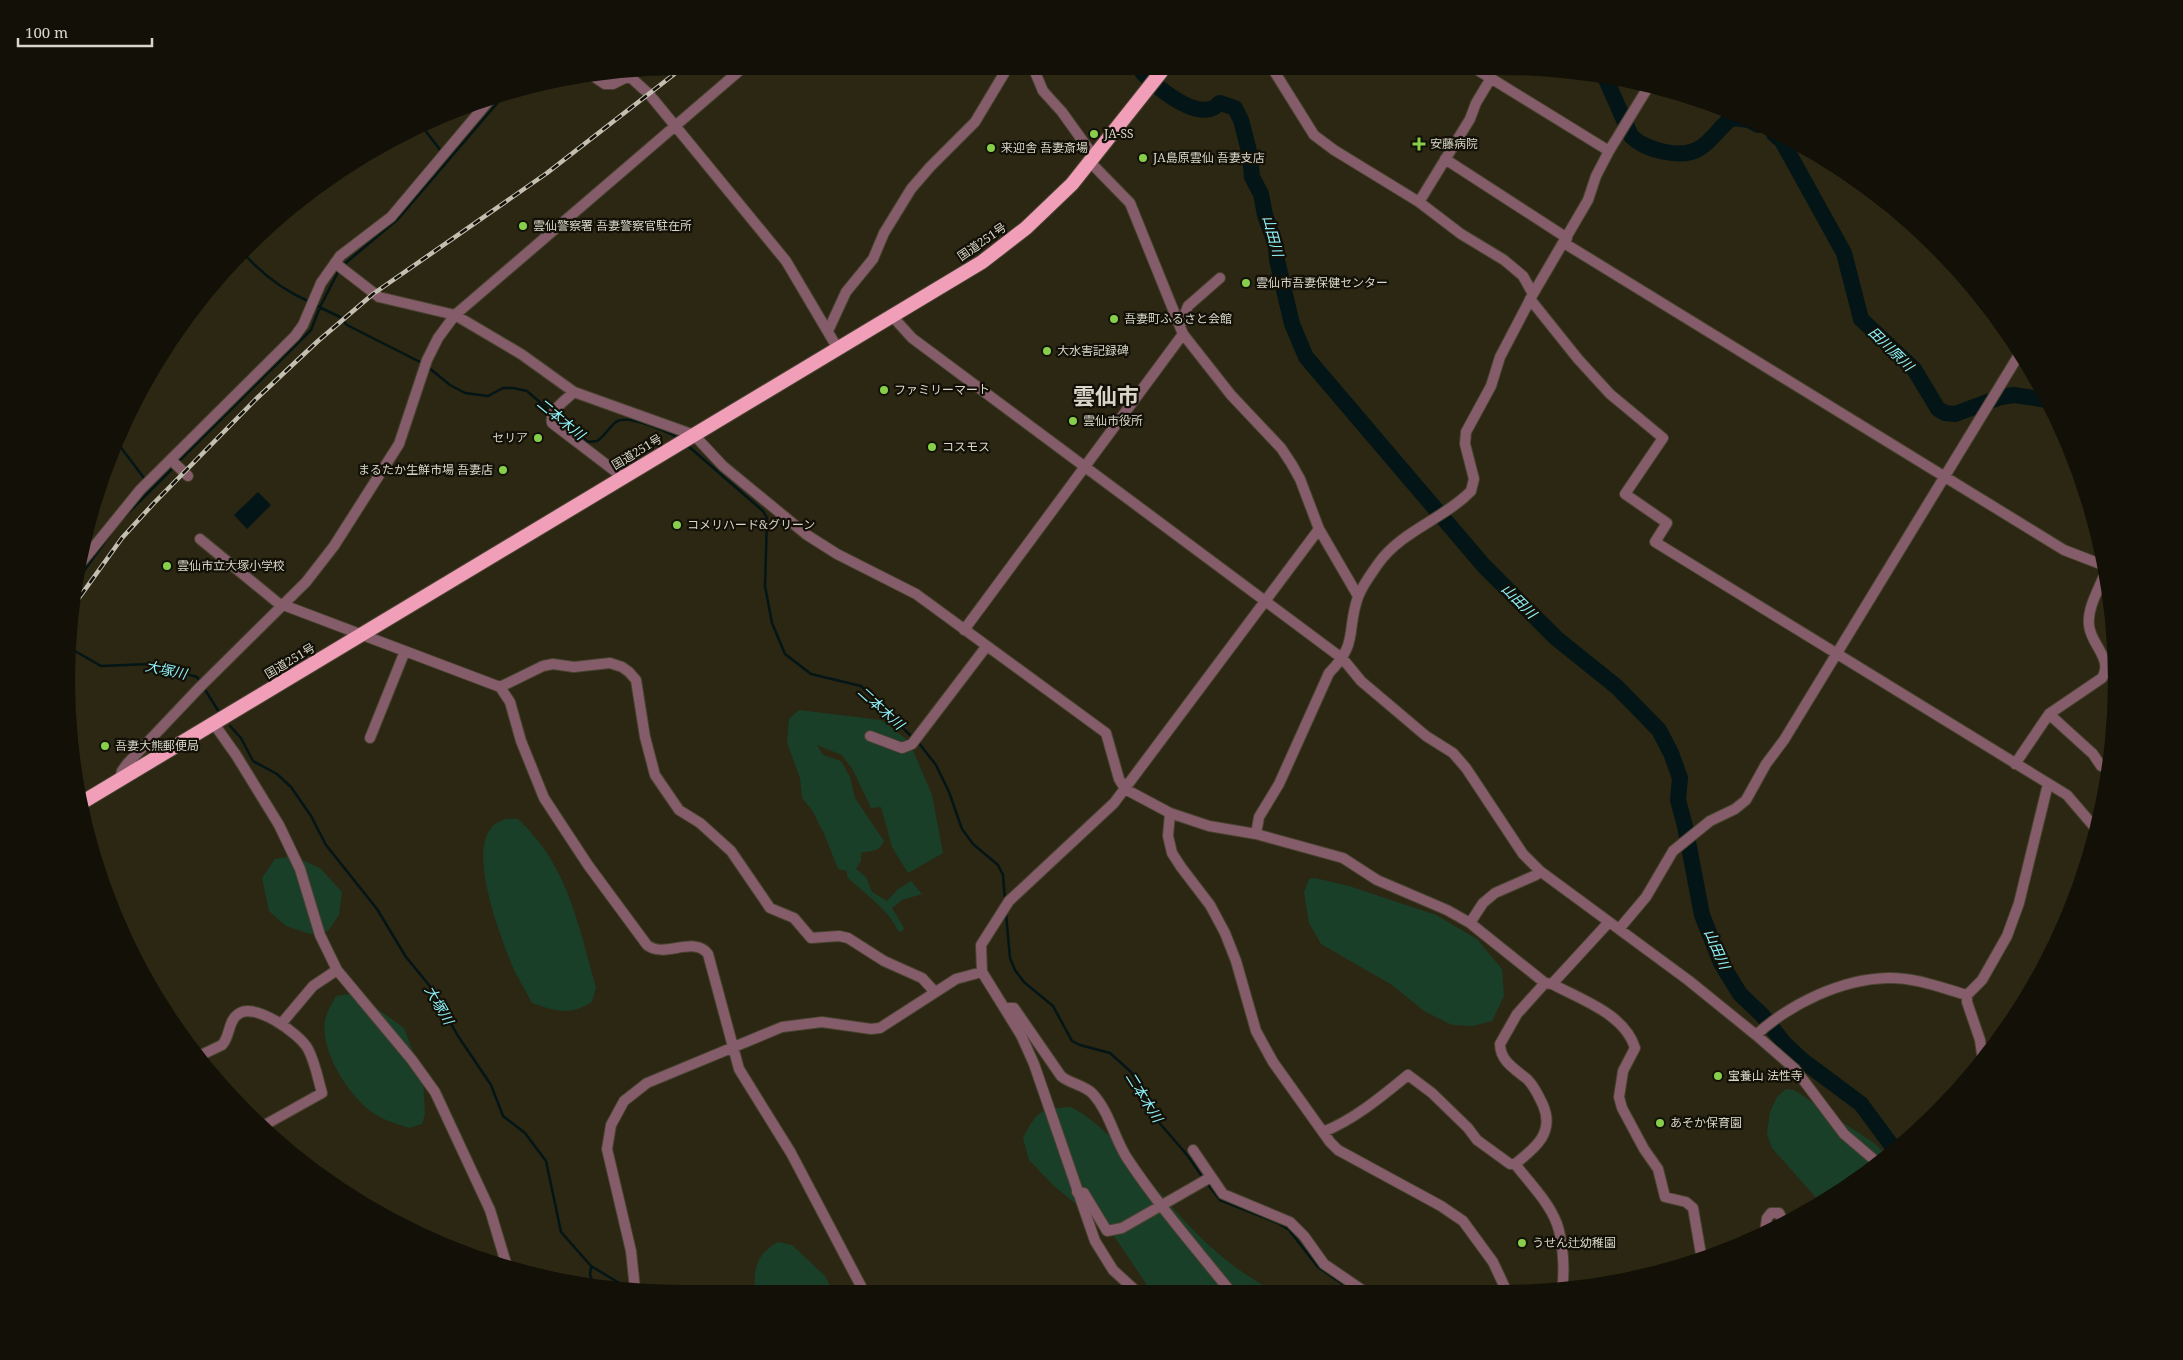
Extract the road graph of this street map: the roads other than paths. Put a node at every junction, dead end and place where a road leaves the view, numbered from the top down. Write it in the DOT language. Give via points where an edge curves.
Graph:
graph roads {
  1 [pos="735,75"];
  2 [pos="1003,75"];
  3 [pos="1036,75"];
  4 [pos="1159,75"];
  5 [pos="1276,75"];
  6 [pos="1485,75"];
  7 [pos="627,77"];
  8 [pos="624,78"];
  9 [pos="1491,78"];
  10 [pos="599,80"];
  11 [pos="1645,93"];
  12 [pos="482,108"];
  13 [pos="676,127"];
  14 [pos="1609,152"];
  15 [pos="1445,159"];
  16 [pos="1093,160"];
  17 [pos="1419,202"];
  18 [pos="1565,240"];
  19 [pos="335,263"];
  20 [pos="1220,278"];
  21 [pos="1532,297"];
  22 [pos="455,315"];
  23 [pos="893,317"];
  24 [pos="1182,330"];
  25 [pos="828,331"];
  26 [pos="838,349"];
  27 [pos="2016,360"];
  28 [pos="574,392"];
  29 [pos="692,437"];
  30 [pos="171,460"];
  31 [pos="1085,466"];
  32 [pos="188,476"];
  33 [pos="1945,477"];
  34 [pos="624,478"];
  35 [pos="1319,528"];
  36 [pos="200,539"];
  37 [pos="89,552"];
  38 [pos="2096,562"];
  39 [pos="2100,586"];
  40 [pos="1358,596"];
  41 [pos="1265,601"];
  42 [pos="282,605"];
  43 [pos="964,630"];
  44 [pos="361,635"];
  45 [pos="986,647"];
  46 [pos="405,651"];
  47 [pos="1837,654"];
  48 [pos="1343,659"];
  49 [pos="500,687"];
  50 [pos="2049,714"];
  51 [pos="214,724"];
  52 [pos="870,736"];
  53 [pos="370,738"];
  54 [pos="526,753"];
  55 [pos="2015,764"];
  56 [pos="2102,766"];
  57 [pos="119,781"];
  58 [pos="2048,784"];
  59 [pos="1125,789"];
  60 [pos="87,800"];
  61 [pos="541,803"];
  62 [pos="1170,813"];
  63 [pos="2090,822"];
  64 [pos="1256,834"];
  65 [pos="1540,871"];
  66 [pos="1609,922"];
  67 [pos="1470,923"];
  68 [pos="1619,929"];
  69 [pos="338,970"];
  70 [pos="982,972"];
  71 [pos="1549,983"];
  72 [pos="934,992"];
  73 [pos="1967,994"];
  74 [pos="1005,1008"];
  75 [pos="281,1024"];
  76 [pos="1758,1033"];
  77 [pos="734,1045"];
  78 [pos="1981,1050"];
  79 [pos="204,1053"];
  80 [pos="269,1124"];
  81 [pos="1323,1132"];
  82 [pos="1193,1150"];
  83 [pos="1873,1158"];
  84 [pos="1515,1164"];
  85 [pos="1207,1179"];
  86 [pos="1077,1192"];
  87 [pos="1161,1206"];
  88 [pos="1781,1217"];
  89 [pos="1766,1225"];
  90 [pos="1701,1252"];
  91 [pos="505,1259"];
  92 [pos="1563,1282"];
  93 [pos="635,1284"];
  94 [pos="859,1285"];
  95 [pos="1129,1285"];
  96 [pos="1225,1285"];
  97 [pos="1355,1285"];
  98 [pos="1504,1285"];
  1 -- 13 [label="street"];
  2 -- 25 [label="street" via="975,122 911,188 884,233 873,259 846,292"];
  3 -- 16 [label="street" via="1043,91 1062,112"];
  4 -- 16 [label="highway, 国道251号"];
  5 -- 17 [label="street" via="1314,135"];
  6 -- 9 [label="street"];
  7 -- 13 [label="street" via="633,78"];
  8 -- 10 [label="street" via="613,84"];
  9 -- 14 [label="street"];
  9 -- 15 [label="street"];
  11 -- 14 [label="street"];
  12 -- 19 [label="street" via="391,217"];
  13 -- 22 [label="street"];
  13 -- 25 [label="street" via="786,261"];
  14 -- 18 [label="street" via="1588,200"];
  15 -- 17 [label="street"];
  15 -- 18 [label="street"];
  16 -- 23 [label="highway, 国道251号" via="1052,206 1026,228 982,262"];
  16 -- 24 [label="street" via="1130,203"];
  17 -- 21 [label="street" via="1461,234 1516,268"];
  18 -- 21 [label="street"];
  18 -- 33 [label="street"];
  19 -- 22 [label="street" via="379,297"];
  19 -- 30 [label="street" via="295,336"];
  20 -- 24 [label="street" via="1188,306"];
  21 -- 40 [label="street" via="1466,432 1473,488 1468,495 1398,543 1379,562"];
  21 -- 47 [label="street" via="1578,359 1610,394 1663,438 1625,494 1667,523 1655,542"];
  22 -- 28 [label="street" via="521,354"];
  22 -- 42 [label="street" via="438,338 426,364 399,444 334,546 306,582"];
  23 -- 26 [label="highway, 国道251号"];
  23 -- 31 [label="street" via="912,338"];
  24 -- 31 [label="street"];
  24 -- 35 [label="street" via="1231,396 1281,448 1300,479"];
  25 -- 26 [label="street"];
  26 -- 29 [label="highway, 国道251号"];
  27 -- 33 [label="street"];
  28 -- 29 [label="street"];
  28 -- 34 [label="street" via="554,412 552,423"];
  29 -- 34 [label="highway, 国道251号"];
  29 -- 43 [label="street" via="808,535 837,554 916,594"];
  30 -- 32 [label="street"];
  30 -- 37 [label="street" via="114,520"];
  31 -- 41 [label="street"];
  31 -- 43 [label="street"];
  33 -- 38 [label="street" via="2064,550"];
  33 -- 47 [label="street"];
  34 -- 44 [label="highway, 国道251号"];
  35 -- 40 [label="street"];
  35 -- 41 [label="street"];
  36 -- 42 [label="street"];
  39 -- 50 [label="street" via="2089,615 2089,625 2104,659 2106,672"];
  40 -- 48 [label="street" via="1349,647"];
  41 -- 48 [label="street"];
  41 -- 59 [label="street"];
  42 -- 44 [label="street"];
  42 -- 57 [label="street" via="127,764"];
  43 -- 45 [label="street"];
  44 -- 46 [label="street"];
  44 -- 51 [label="highway, 国道251号"];
  45 -- 52 [label="street" via="909,746 902,748"];
  45 -- 59 [label="street" via="1106,733"];
  46 -- 49 [label="street"];
  46 -- 53 [label="street"];
  47 -- 55 [label="street"];
  47 -- 68 [label="street" via="1746,800 1700,828 1673,851 1646,897"];
  48 -- 64 [label="street" via="1329,673 1279,784 1259,817"];
  48 -- 65 [label="street" via="1361,681 1426,736 1453,753 1523,854"];
  49 -- 54 [label="street" via="510,702"];
  49 -- 72 [label="street" via="553,664 574,667 603,663 622,667 636,680 655,775 679,810 731,851 770,908 794,918 811,938 848,938 884,961 922,978"];
  50 -- 55 [label="street"];
  50 -- 56 [label="street"];
  51 -- 57 [label="highway, 国道251号"];
  51 -- 69 [label="street" via="279,825 300,869 320,935"];
  54 -- 61 [label="street" via="524,761 530,782"];
  54 -- 77 [label="street" via="544,798 647,945 657,950 698,947 708,954"];
  55 -- 58 [label="street"];
  57 -- 60 [label="highway, 国道251号"];
  58 -- 63 [label="street" via="2067,795"];
  58 -- 73 [label="street" via="2019,904 2007,936 1982,980"];
  59 -- 62 [label="street"];
  59 -- 70 [label="street" via="1009,901 981,945"];
  62 -- 64 [label="street" via="1208,826"];
  62 -- 81 [label="street" via="1168,836 1172,853 1210,905 1225,933 1256,1032 1273,1062"];
  64 -- 67 [label="street" via="1343,858 1377,880"];
  65 -- 66 [label="street"];
  65 -- 67 [label="street" via="1489,897"];
  66 -- 68 [label="street"];
  66 -- 71 [label="street"];
  67 -- 71 [label="street"];
  68 -- 76 [label="street"];
  69 -- 75 [label="street" via="313,986"];
  69 -- 91 [label="street" via="435,1092 490,1210"];
  70 -- 72 [label="street" via="956,979"];
  70 -- 74 [label="street"];
  71 -- 84 [label="street" via="1517,1014 1500,1044 1503,1058 1536,1089 1547,1114 1548,1123 1541,1142"];
  71 -- 90 [label="street" via="1610,1016 1634,1042 1635,1048 1622,1079 1619,1097 1622,1108 1658,1169 1665,1197 1686,1202 1693,1208"];
  72 -- 77 [label="street" via="880,1028 803,1023 782,1027"];
  73 -- 76 [label="street" via="1910,980 1888,978 1857,982 1832,989"];
  73 -- 78 [label="street" via="1966,1002"];
  74 -- 86 [label="street" via="1022,1035 1034,1064"];
  74 -- 87 [label="street" via="1014,1008 1061,1076 1095,1097 1112,1122 1127,1157"];
  75 -- 79 [label="street" via="260,1014 238,1013 225,1042"];
  75 -- 80 [label="street" via="307,1048 322,1093"];
  76 -- 83 [label="street" via="1800,1074 1844,1134"];
  77 -- 93 [label="street" via="647,1083 624,1101 611,1125 606,1149 631,1250"];
  77 -- 94 [label="street" via="739,1069 791,1153"];
  81 -- 84 [label="street" via="1339,1126 1373,1104 1408,1075 1432,1093 1477,1140 1510,1164"];
  81 -- 98 [label="street" via="1338,1150 1441,1206 1462,1221 1493,1262"];
  82 -- 85 [label="street"];
  84 -- 92 [label="street" via="1557,1224"];
  85 -- 87 [label="street"];
  85 -- 97 [label="street" via="1230,1198 1290,1222 1324,1264"];
  86 -- 87 [label="street" via="1084,1193 1108,1232 1122,1228"];
  86 -- 95 [label="street" via="1102,1255"];
  87 -- 96 [label="street"];
  88 -- 89 [label="street" via="1779,1213 1770,1213"];
}
